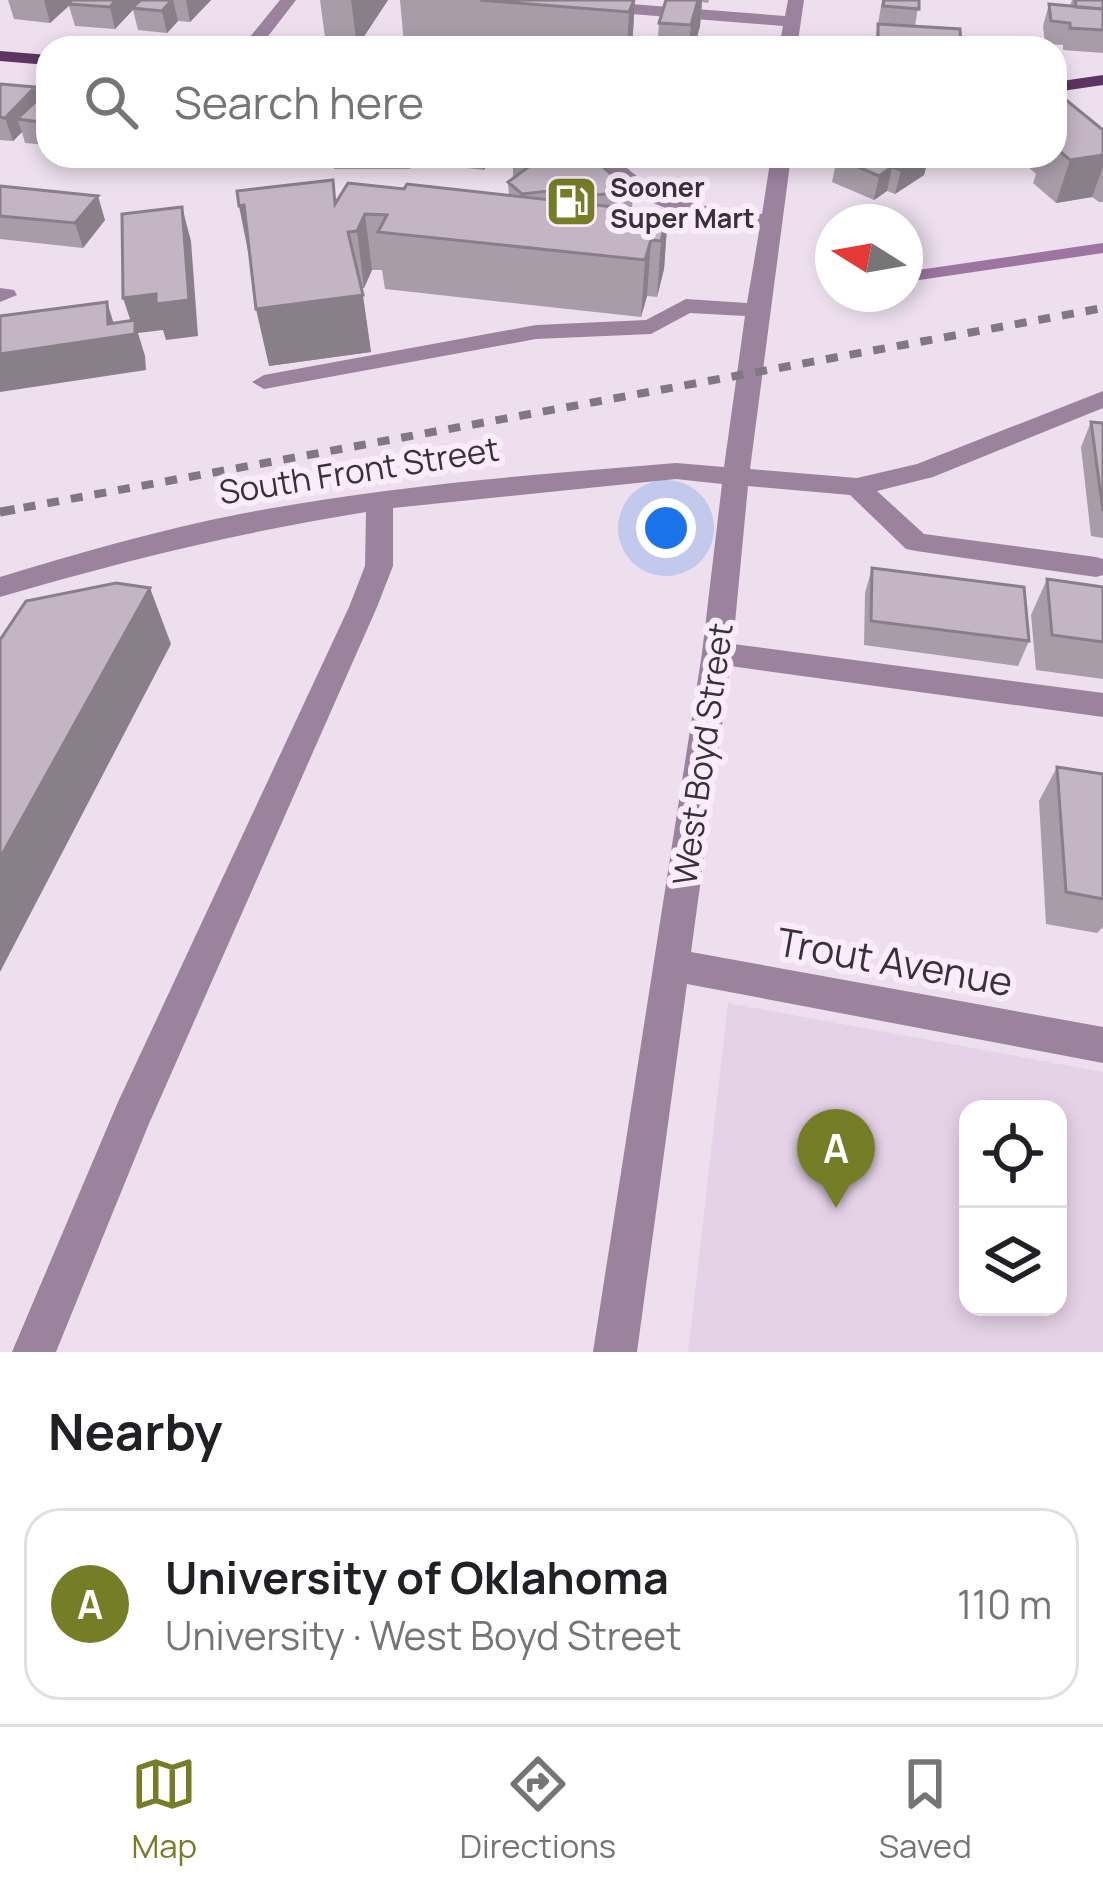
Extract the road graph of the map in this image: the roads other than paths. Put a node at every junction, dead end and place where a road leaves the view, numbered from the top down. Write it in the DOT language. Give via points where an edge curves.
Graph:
graph roads {
  1 [pos="288,0"];
  2 [pos="518,0"];
  3 [pos="796,0"];
  4 [pos="542,1"];
  5 [pos="792,22"];
  6 [pos="260,36"];
  7 [pos="790,36"];
  8 [pos="0,59"];
  9 [pos="36,59"];
  10 [pos="1103,80"];
  11 [pos="1067,85"];
  12 [pos="613,168"];
  13 [pos="758,168"];
  14 [pos="779,168"];
  15 [pos="772,208"];
  16 [pos="757,310"];
  17 [pos="264,382"];
  18 [pos="1103,399"];
  19 [pos="737,478"];
  20 [pos="857,487"];
  21 [pos="380,499"];
  22 [pos="1096,567"];
  23 [pos="4,593"];
  24 [pos="717,653"];
  25 [pos="1103,705"];
  26 [pos="672,965"];
  27 [pos="1103,1045"];
  28 [pos="34,1352"];
  29 [pos="614,1352"];
  1 -- 6 [label="street"];
  2 -- 4 [label="street"];
  3 -- 5 [label="street"];
  4 -- 5 [label="street"];
  5 -- 7 [label="street"];
  8 -- 9 [label="street"];
  10 -- 11 [label="main road"];
  12 -- 15 [label="street" via="661,206"];
  13 -- 15 [label="street"];
  14 -- 15 [label="street, West Boyd Street"];
  15 -- 16 [label="street, West Boyd Street"];
  16 -- 17 [label="street" via="686,306 651,327 536,332"];
  16 -- 19 [label="street, West Boyd Street"];
  18 -- 20 [label="street, South Front Street" via="924,471"];
  19 -- 20 [label="street, South Front Street"];
  19 -- 21 [label="street, South Front Street" via="604,474"];
  19 -- 24 [label="street, West Boyd Street"];
  20 -- 22 [label="street" via="916,542"];
  21 -- 23 [label="street, South Front Street" via="118,551"];
  21 -- 28 [label="street" via="379,566 363,607 132,1115"];
  24 -- 25 [label="street"];
  24 -- 26 [label="street, West Boyd Street"];
  26 -- 27 [label="street, Trout Avenue"];
  26 -- 29 [label="street, West Boyd Street"];
}
